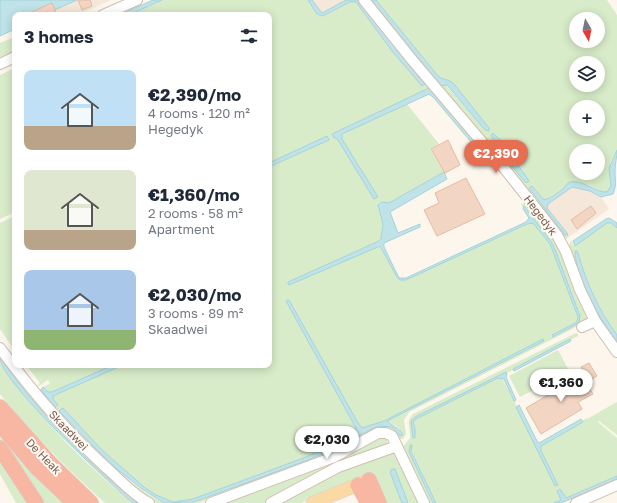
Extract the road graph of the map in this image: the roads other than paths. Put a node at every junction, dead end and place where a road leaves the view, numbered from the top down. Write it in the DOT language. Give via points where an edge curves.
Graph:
graph roads {
  1 [pos="137,0"];
  2 [pos="364,0"];
  3 [pos="110,12"];
  4 [pos="12,58"];
  5 [pos="0,64"];
  6 [pos="595,321"];
  7 [pos="582,327"];
  8 [pos="0,348"];
  9 [pos="617,352"];
  10 [pos="12,363"];
  11 [pos="16,368"];
  12 [pos="0,407"];
  13 [pos="0,424"];
  14 [pos="397,446"];
  15 [pos="0,448"];
  16 [pos="50,463"];
  17 [pos="363,482"];
  18 [pos="617,486"];
  19 [pos="36,503"];
  20 [pos="74,503"];
  21 [pos="91,503"];
  22 [pos="101,503"];
  23 [pos="149,503"];
  24 [pos="211,503"];
  25 [pos="271,503"];
  26 [pos="314,503"];
  27 [pos="368,503"];
  28 [pos="379,503"];
  29 [pos="424,503"];
  30 [pos="576,503"];
  1 -- 3 [label="street"];
  2 -- 6 [label="street, Hegedyk" via="513,178 557,235"];
  4 -- 5 [label="street"];
  6 -- 7 [label="street"];
  6 -- 9 [label="street, Hegedyk"];
  8 -- 10 [label="street, Skaadwei"];
  11 -- 23 [label="street, Skaadwei" via="64,426 113,474"];
  12 -- 16 [label="highway, De Heak"];
  13 -- 20 [label="highway, De Heak" via="37,468"];
  14 -- 24 [label="street" via="389,434 378,433 334,456"];
  14 -- 25 [label="street" via="338,467"];
  14 -- 29 [label="street"];
  15 -- 19 [label="highway"];
  16 -- 21 [label="highway, De Heak"];
  16 -- 22 [label="highway"];
  17 -- 26 [label="main road"];
  17 -- 27 [label="highway"];
  17 -- 28 [label="highway"];
  18 -- 30 [label="street"];
}
